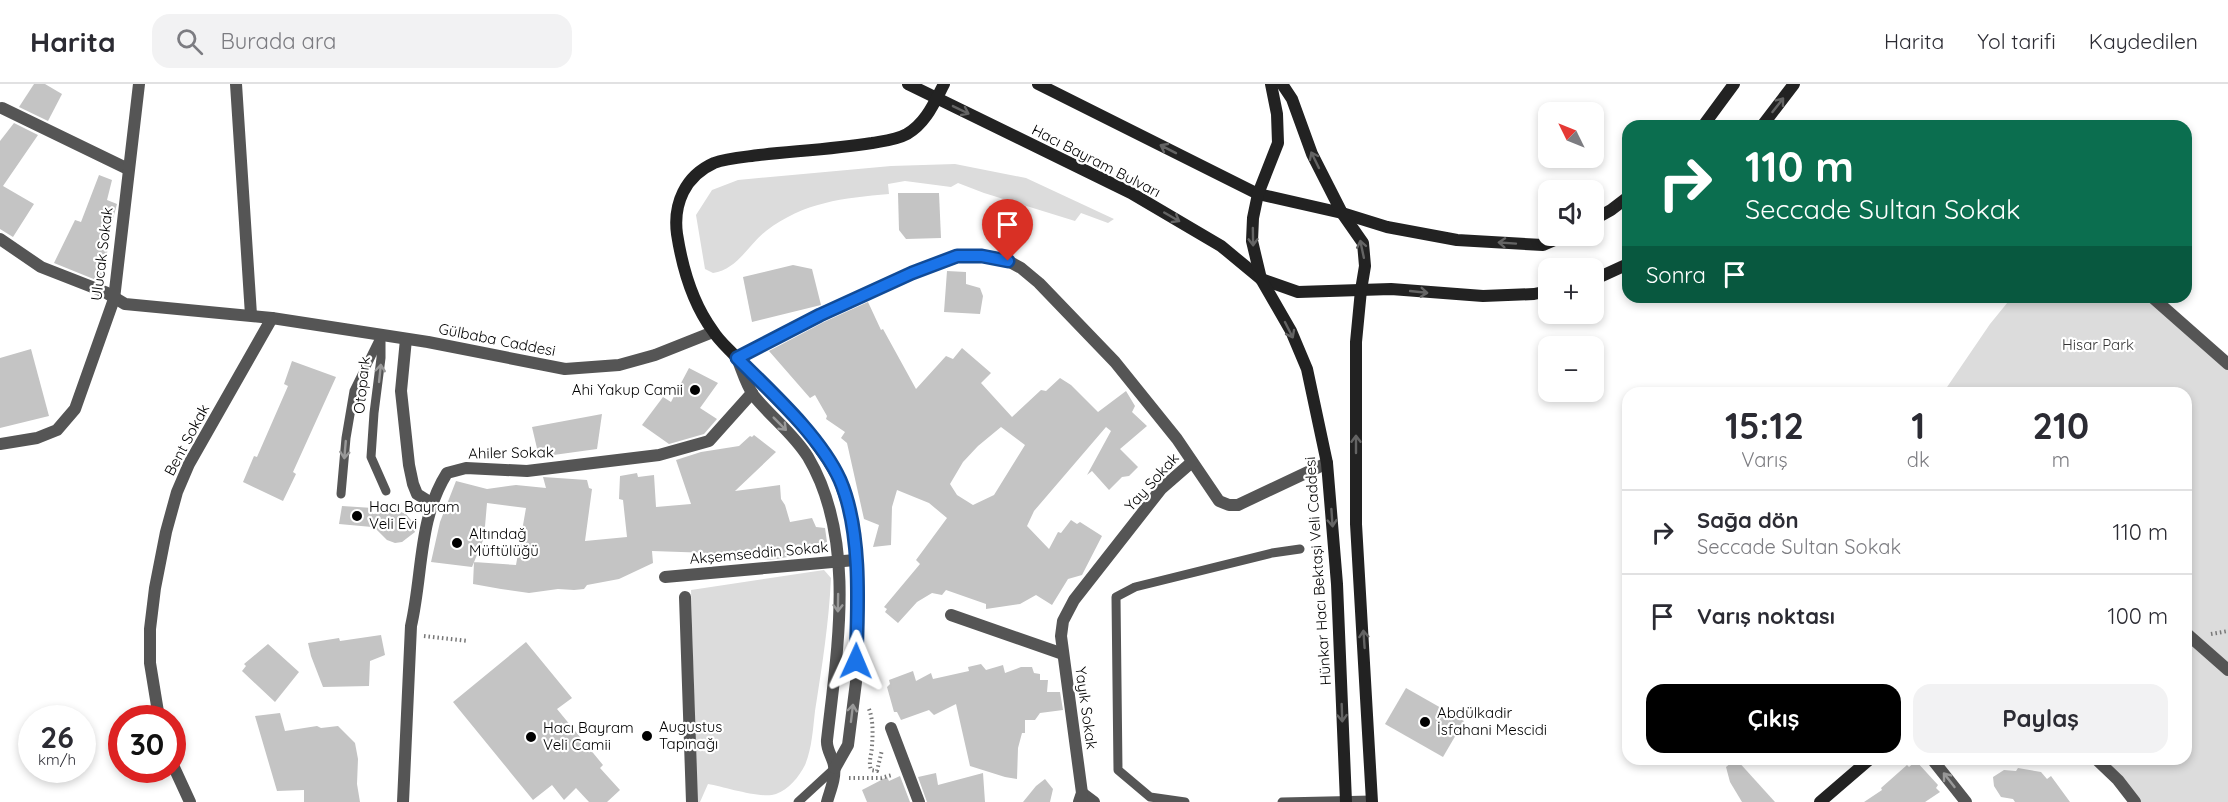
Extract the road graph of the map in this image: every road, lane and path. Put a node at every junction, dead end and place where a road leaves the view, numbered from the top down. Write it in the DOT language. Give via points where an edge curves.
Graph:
graph roads {
  1 [pos="139,84"];
  2 [pos="236,84"];
  3 [pos="908,84"];
  4 [pos="944,84"];
  5 [pos="1038,84"];
  6 [pos="1271,84"];
  7 [pos="1282,84"];
  8 [pos="1734,84"];
  9 [pos="1794,84"];
  10 [pos="937,98"];
  11 [pos="2,108"];
  12 [pos="1707,120"];
  13 [pos="1767,120"];
  14 [pos="129,169"];
  15 [pos="1258,194"];
  16 [pos="1622,202"];
  17 [pos="1342,213"];
  18 [pos="1604,214"];
  19 [pos="0,239"];
  20 [pos="1538,245"];
  21 [pos="1622,267"];
  22 [pos="1604,275"];
  23 [pos="1261,279"];
  24 [pos="1360,290"];
  25 [pos="1538,293"];
  26 [pos="114,299"];
  27 [pos="2159,303"];
  28 [pos="251,315"];
  29 [pos="272,318"];
  30 [pos="713,332"];
  31 [pos="381,336"];
  32 [pos="406,339"];
  33 [pos="737,358"];
  34 [pos="2228,364"];
  35 [pos="752,393"];
  36 [pos="0,444"];
  37 [pos="1192,462"];
  38 [pos="1327,462"];
  39 [pos="386,491"];
  40 [pos="341,494"];
  41 [pos="433,504"];
  42 [pos="1300,549"];
  43 [pos="855,560"];
  44 [pos="837,561"];
  45 [pos="665,576"];
  46 [pos="685,597"];
  47 [pos="951,615"];
  48 [pos="1062,628"];
  49 [pos="411,634"];
  50 [pos="2192,638"];
  51 [pos="468,641"];
  52 [pos="1064,654"];
  53 [pos="2228,670"];
  54 [pos="157,705"];
  55 [pos="853,708"];
  56 [pos="891,728"];
  57 [pos="888,753"];
  58 [pos="1863,765"];
  59 [pos="1937,765"];
  60 [pos="2102,765"];
  61 [pos="835,768"];
  62 [pos="907,770"];
  63 [pos="863,779"];
  64 [pos="181,783"];
  65 [pos="1081,798"];
  66 [pos="1346,801"];
  67 [pos="1372,801"];
  68 [pos="190,802"];
  69 [pos="403,802"];
  70 [pos="692,802"];
  71 [pos="798,802"];
  72 [pos="827,802"];
  73 [pos="919,802"];
  74 [pos="1095,802"];
  75 [pos="1185,802"];
  76 [pos="1282,802"];
  77 [pos="1820,802"];
  78 [pos="1966,802"];
  79 [pos="2135,802"];
  1 -- 14 [label="street, Ulucak Sokak"];
  2 -- 28 [label="street"];
  3 -- 10 [label="street, Hacı Bayram Bulvarı"];
  4 -- 10 [label="street"];
  15 -- 5 [label="street, one-way"];
  6 -- 15 [label="street" via="1278,142"];
  17 -- 7 [label="street, one-way"];
  8 -- 12 [label="street"];
  13 -- 9 [label="street, one-way"];
  10 -- 23 [label="street, Hacı Bayram Bulvarı, one-way" via="1131,193 1221,246"];
  10 -- 30 [label="street" via="923,121 894,139 714,163 684,187 676,224 679,245 693,293"];
  11 -- 14 [label="street"];
  14 -- 26 [label="street, Ulucak Sokak"];
  15 -- 17 [label="street"];
  15 -- 23 [label="street, one-way" via="1251,242"];
  16 -- 18 [label="street"];
  20 -- 17 [label="street, one-way" via="1457,240 1387,227"];
  24 -- 17 [label="street, one-way" via="1365,266 1363,243"];
  19 -- 26 [label="street, Gülbaba Caddesi" via="41,267"];
  21 -- 22 [label="street"];
  23 -- 24 [label="street, Hacı Bayram Bulvarı" via="1298,292"];
  23 -- 38 [label="street, Hünkar Hacı Bektaşi Veli Caddesi, one-way" via="1291,331 1307,369"];
  24 -- 25 [label="street, Hacı Bayram Bulvarı, one-way" via="1483,296"];
  67 -- 24 [label="street, one-way" via="1356,524 1356,342"];
  26 -- 28 [label="street, Gülbaba Caddesi" via="124,304"];
  26 -- 36 [label="street, Ulucak Sokak" via="75,409 57,430"];
  27 -- 34 [label="street"];
  28 -- 29 [label="street, Gülbaba Caddesi"];
  29 -- 31 [label="street, Gülbaba Caddesi"];
  29 -- 54 [label="street, Bent Sokak" via="177,492 166,532 150,629 150,663"];
  30 -- 32 [label="street, Gülbaba Caddesi" via="619,365 565,369"];
  30 -- 33 [label="street"];
  31 -- 32 [label="street, Gülbaba Caddesi"];
  39 -- 31 [label="lane, Otopark, one-way" via="371,457"];
  31 -- 40 [label="lane, Otopark, one-way" via="354,391"];
  32 -- 41 [label="street" via="401,392 412,484 417,494"];
  33 -- 35 [label="street"];
  33 -- 37 [label="street, Yay Sokak" via="912,273 957,256 999,259 1021,268 1088,333 1158,414"];
  33 -- 43 [label="street" via="804,427 839,479 855,536"];
  35 -- 41 [label="street, Ahiler Sokak" via="710,441 659,455 527,471 456,470 447,473"];
  35 -- 44 [label="street, one-way" via="796,440 812,465 832,519"];
  37 -- 38 [label="street" via="1219,501 1229,506 1251,500"];
  37 -- 48 [label="street, Yay Sokak" via="1161,489 1074,600"];
  38 -- 66 [label="street, Hünkar Hacı Bektaşi Veli Caddesi, one-way" via="1337,584"];
  41 -- 49 [label="street, Ahiler Sokak" via="423,536"];
  42 -- 75 [label="lane" via="1135,587 1116,597 1118,770 1150,797"];
  43 -- 44 [label="street, Akşemseddin Sokak"];
  43 -- 55 [label="street" via="858,619"];
  44 -- 45 [label="street, Akşemseddin Sokak"];
  44 -- 61 [label="street, one-way" via="838,658 826,744"];
  46 -- 70 [label="street"];
  47 -- 52 [label="street"];
  48 -- 52 [label="street, Yayık Sokak"];
  49 -- 51 [label="path"];
  49 -- 69 [label="street, Ahiler Sokak"];
  50 -- 53 [label="street"];
  52 -- 65 [label="street, Yayık Sokak"];
  55 -- 57 [label="path" via="870,710 871,770 876,771 884,743"];
  61 -- 55 [label="street, one-way" via="848,745"];
  56 -- 62 [label="street"];
  58 -- 77 [label="street"];
  78 -- 59 [label="street, one-way"];
  60 -- 79 [label="street"];
  61 -- 71 [label="lane"];
  61 -- 72 [label="street"];
  62 -- 63 [label="path"];
  62 -- 73 [label="street"];
  64 -- 68 [label="street"];
  65 -- 74 [label="street"];
  66 -- 67 [label="lane"];
  66 -- 76 [label="lane"];
}
